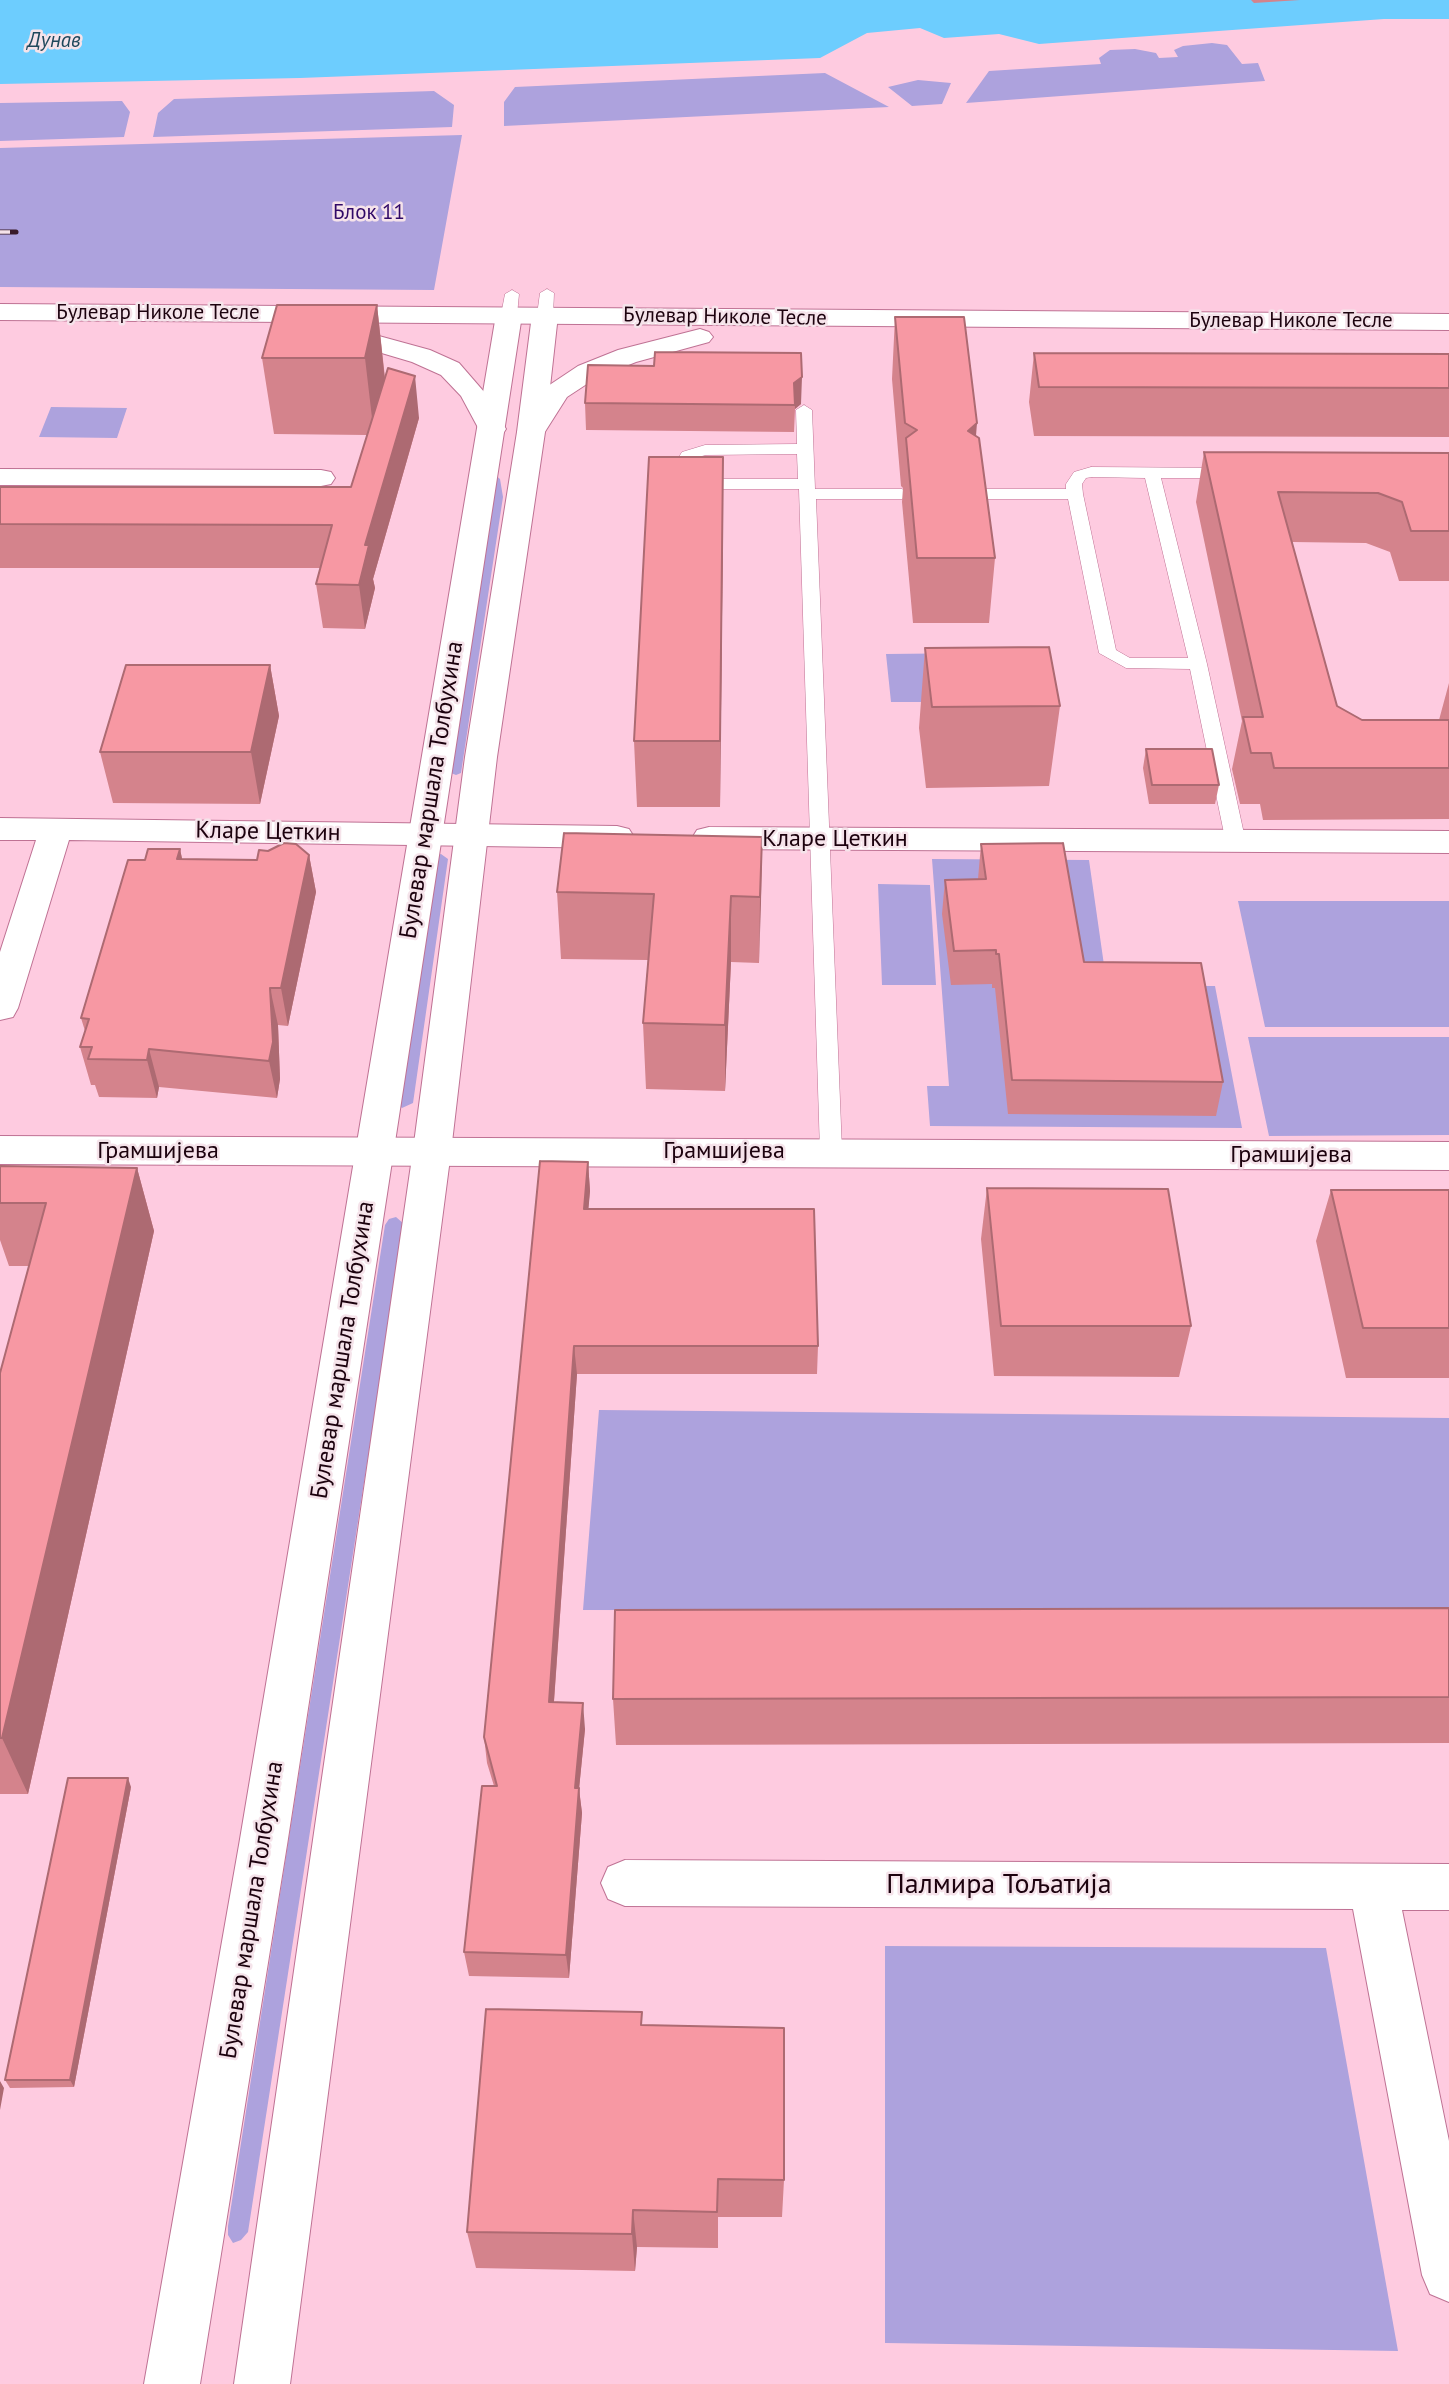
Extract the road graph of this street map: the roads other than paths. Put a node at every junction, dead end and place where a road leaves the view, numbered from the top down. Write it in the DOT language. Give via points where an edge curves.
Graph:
graph roads {
  1 [pos="0,312"];
  2 [pos="509,315"];
  3 [pos="545,315"];
  4 [pos="1449,322"];
  5 [pos="700,337"];
  6 [pos="168,338"];
  7 [pos="357,338"];
  8 [pos="1449,342"];
  9 [pos="804,410"];
  10 [pos="492,429"];
  11 [pos="531,432"];
  12 [pos="806,449"];
  13 [pos="1152,473"];
  14 [pos="1246,474"];
  15 [pos="0,477"];
  16 [pos="321,478"];
  17 [pos="806,489"];
  18 [pos="902,494"];
  19 [pos="973,494"];
  20 [pos="1075,494"];
  21 [pos="1198,664"];
  22 [pos="0,828"];
  23 [pos="57,829"];
  24 [pos="424,834"];
  25 [pos="471,835"];
  26 [pos="643,837"];
  27 [pos="683,838"];
  28 [pos="818,840"];
  29 [pos="1449,842"];
  30 [pos="1236,843"];
  31 [pos="0,1007"];
  32 [pos="0,1150"];
  33 [pos="432,1151"];
  34 [pos="831,1151"];
  35 [pos="376,1152"];
  36 [pos="1449,1156"];
  37 [pos="625,1883"];
  38 [pos="1373,1886"];
  39 [pos="1449,1887"];
  40 [pos="1441,2190"];
  41 [pos="1449,2275"];
  42 [pos="172,2384"];
  43 [pos="262,2384"];
  1 -- 2 [label="street, Булевар Николе Тесле"];
  2 -- 3 [label="street, Булевар Николе Тесле"];
  2 -- 7 [label="street, Булевар Николе Тесле"];
  2 -- 10 [label="street, Булевар маршала Толбухина"];
  3 -- 4 [label="street, Булевар Николе Тесле"];
  3 -- 5 [label="street, Булевар Николе Тесле"];
  3 -- 11 [label="street, Булевар маршала Толбухина"];
  5 -- 8 [label="street, Булевар Николе Тесле"];
  5 -- 11 [label="street" via="587,372 557,392"];
  6 -- 7 [label="street, Булевар Николе Тесле"];
  7 -- 10 [label="street" via="450,369 472,393"];
  9 -- 12 [label="lane"];
  10 -- 24 [label="street, Булевар маршала Толбухина"];
  11 -- 25 [label="street, Булевар маршала Толбухина"];
  12 -- 17 [label="lane"];
  12 -- 17 [label="lane" via="705,450 688,455 685,467 689,479 704,484"];
  13 -- 14 [label="lane"];
  13 -- 20 [label="lane" via="1080,475 1074,484"];
  13 -- 21 [label="lane"];
  15 -- 16 [label="street"];
  17 -- 18 [label="lane"];
  17 -- 28 [label="lane"];
  19 -- 20 [label="lane"];
  20 -- 21 [label="lane" via="1108,653 1126,663"];
  21 -- 30 [label="lane"];
  22 -- 23 [label="street, Кларе Цеткин"];
  23 -- 24 [label="street, Кларе Цеткин"];
  23 -- 31 [label="street"];
  24 -- 25 [label="street, Кларе Цеткин"];
  24 -- 35 [label="street, Булевар маршала Толбухина"];
  25 -- 26 [label="street, Кларе Цеткин"];
  25 -- 33 [label="street, Булевар маршала Толбухина"];
  27 -- 28 [label="street, Кларе Цеткин"];
  28 -- 30 [label="street, Кларе Цеткин"];
  28 -- 34 [label="lane"];
  29 -- 30 [label="street, Кларе Цеткин"];
  32 -- 35 [label="street, Грамшијева"];
  33 -- 34 [label="street, Грамшијева"];
  33 -- 35 [label="street, Грамшијева"];
  33 -- 43 [label="street, Булевар маршала Толбухина"];
  34 -- 36 [label="street, Грамшијева"];
  35 -- 42 [label="street, Булевар маршала Толбухина"];
  37 -- 38 [label="street, Палмира Тољатија"];
  38 -- 39 [label="street, Палмира Тољатија"];
  38 -- 40 [label="street"];
  40 -- 41 [label="street"];
}
